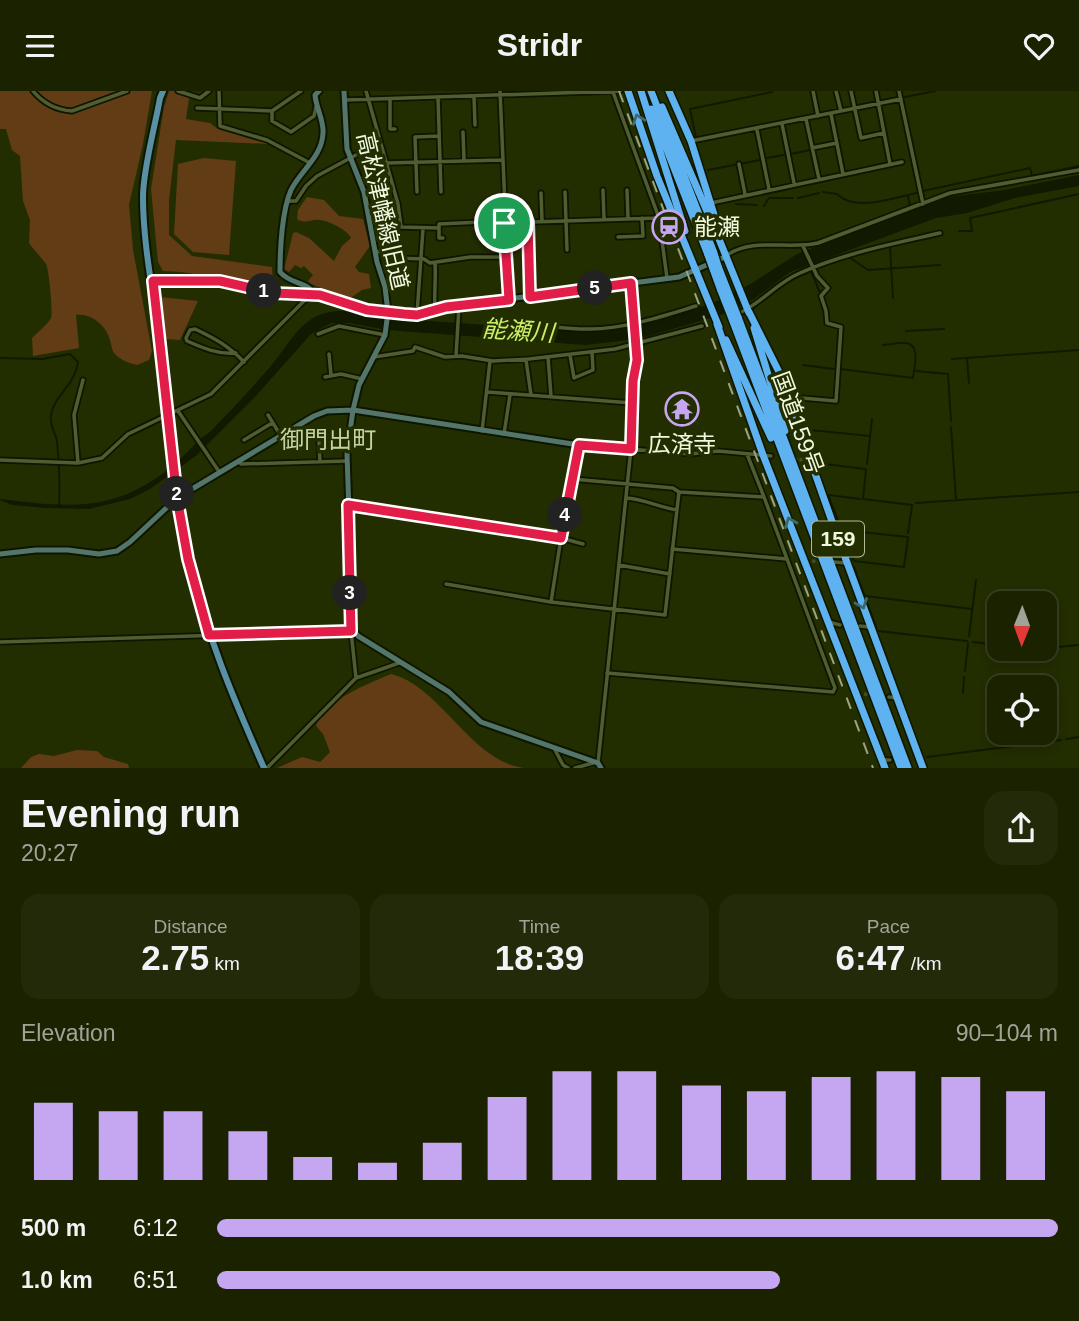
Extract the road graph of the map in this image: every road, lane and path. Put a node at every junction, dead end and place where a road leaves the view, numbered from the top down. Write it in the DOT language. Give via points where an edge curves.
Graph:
graph roads {
  1 [pos="33,91"];
  2 [pos="127,91"];
  3 [pos="163,91"];
  4 [pos="178,91"];
  5 [pos="209,91"];
  6 [pos="219,91"];
  7 [pos="301,91"];
  8 [pos="316,91"];
  9 [pos="344,91"];
  10 [pos="366,91"];
  11 [pos="464,91"];
  12 [pos="620,91"];
  13 [pos="628,91"];
  14 [pos="642,91"];
  15 [pos="653,91"];
  16 [pos="669,91"];
  17 [pos="813,91"];
  18 [pos="836,91"];
  19 [pos="851,91"];
  20 [pos="876,91"];
  21 [pos="899,91"];
  22 [pos="601,92"];
  23 [pos="614,92"];
  24 [pos="500,94"];
  25 [pos="465,97"];
  26 [pos="474,97"];
  27 [pos="438,99"];
  28 [pos="901,99"];
  29 [pos="344,100"];
  30 [pos="390,100"];
  31 [pos="369,101"];
  32 [pos="878,104"];
  33 [pos="317,107"];
  34 [pos="197,109"];
  35 [pos="218,109"];
  36 [pos="855,109"];
  37 [pos="272,111"];
  38 [pos="841,111"];
  39 [pos="830,114"];
  40 [pos="818,116"];
  41 [pos="806,118"];
  42 [pos="782,124"];
  43 [pos="475,125"];
  44 [pos="395,129"];
  45 [pos="757,129"];
  46 [pos="463,132"];
  47 [pos="884,133"];
  48 [pos="439,136"];
  49 [pos="690,141"];
  50 [pos="380,142"];
  51 [pos="836,143"];
  52 [pos="812,148"];
  53 [pos="350,160"];
  54 [pos="464,160"];
  55 [pos="502,160"];
  56 [pos="416,162"];
  57 [pos="440,162"];
  58 [pos="902,162"];
  59 [pos="310,163"];
  60 [pos="387,163"];
  61 [pos="739,165"];
  62 [pos="890,165"];
  63 [pos="1079,170"];
  64 [pos="843,174"];
  65 [pos="819,179"];
  66 [pos="794,184"];
  67 [pos="769,189"];
  68 [pos="603,190"];
  69 [pos="627,190"];
  70 [pos="417,192"];
  71 [pos="441,192"];
  72 [pos="565,192"];
  73 [pos="541,193"];
  74 [pos="745,194"];
  75 [pos="288,201"];
  76 [pos="711,203"];
  77 [pos="923,204"];
  78 [pos="628,218"];
  79 [pos="642,218"];
  80 [pos="659,218"];
  81 [pos="604,219"];
  82 [pos="566,220"];
  83 [pos="542,221"];
  84 [pos="504,222"];
  85 [pos="528,222"];
  86 [pos="439,228"];
  87 [pos="423,229"];
  88 [pos="940,233"];
  89 [pos="618,237"];
  90 [pos="443,238"];
  91 [pos="719,239"];
  92 [pos="804,247"];
  93 [pos="567,250"];
  94 [pos="375,253"];
  95 [pos="529,253"];
  96 [pos="537,253"];
  97 [pos="711,254"];
  98 [pos="506,257"];
  99 [pos="725,257"];
  100 [pos="419,260"];
  101 [pos="435,262"];
  102 [pos="693,262"];
  103 [pos="812,267"];
  104 [pos="696,271"];
  105 [pos="667,278"];
  106 [pos="153,281"];
  107 [pos="631,283"];
  108 [pos="314,295"];
  109 [pos="530,297"];
  110 [pos="509,300"];
  111 [pos="459,306"];
  112 [pos="696,306"];
  113 [pos="748,309"];
  114 [pos="435,310"];
  115 [pos="388,313"];
  116 [pos="417,315"];
  117 [pos="735,318"];
  118 [pos="716,322"];
  119 [pos="634,323"];
  120 [pos="536,325"];
  121 [pos="702,326"];
  122 [pos="318,334"];
  123 [pos="386,334"];
  124 [pos="636,343"];
  125 [pos="592,352"];
  126 [pos="236,353"];
  127 [pos="329,354"];
  128 [pos="570,355"];
  129 [pos="456,357"];
  130 [pos="548,357"];
  131 [pos="374,358"];
  132 [pos="526,360"];
  133 [pos="490,361"];
  134 [pos="244,362"];
  135 [pos="331,375"];
  136 [pos="326,377"];
  137 [pos="362,379"];
  138 [pos="83,380"];
  139 [pos="488,392"];
  140 [pos="510,395"];
  141 [pos="531,395"];
  142 [pos="551,396"];
  143 [pos="783,396"];
  144 [pos="632,403"];
  145 [pos="353,410"];
  146 [pos="178,411"];
  147 [pos="168,415"];
  148 [pos="268,415"];
  149 [pos="272,423"];
  150 [pos="481,431"];
  151 [pos="504,434"];
  152 [pos="281,436"];
  153 [pos="244,439"];
  154 [pos="348,445"];
  155 [pos="579,445"];
  156 [pos="631,449"];
  157 [pos="747,454"];
  158 [pos="767,455"];
  159 [pos="0,460"];
  160 [pos="347,461"];
  161 [pos="239,462"];
  162 [pos="320,462"];
  163 [pos="78,463"];
  164 [pos="787,469"];
  165 [pos="220,473"];
  166 [pos="572,479"];
  167 [pos="627,484"];
  168 [pos="679,492"];
  169 [pos="764,497"];
  170 [pos="177,498"];
  171 [pos="626,498"];
  172 [pos="807,502"];
  173 [pos="348,505"];
  174 [pos="677,510"];
  175 [pos="561,538"];
  176 [pos="583,544"];
  177 [pos="673,549"];
  178 [pos="0,554"];
  179 [pos="787,559"];
  180 [pos="834,562"];
  181 [pos="846,563"];
  182 [pos="618,565"];
  183 [pos="670,574"];
  184 [pos="446,584"];
  185 [pos="551,603"];
  186 [pos="613,610"];
  187 [pos="829,622"];
  188 [pos="840,625"];
  189 [pos="860,626"];
  190 [pos="871,628"];
  191 [pos="352,630"];
  192 [pos="209,635"];
  193 [pos="0,642"];
  194 [pos="399,663"];
  195 [pos="607,673"];
  196 [pos="356,678"];
  197 [pos="553,746"];
  198 [pos="886,763"];
  199 [pos="598,764"];
  200 [pos="265,768"];
  201 [pos="568,768"];
  202 [pos="575,768"];
  203 [pos="901,768"];
  204 [pos="908,768"];
  205 [pos="923,768"];
  1 -- 2 [label="street" via="48,104 72,111"];
  3 -- 106 [label="main road" via="143,195"];
  4 -- 5 [label="street" via="200,97"];
  6 -- 35 [label="street"];
  7 -- 37 [label="street"];
  8 -- 33 [label="street"];
  9 -- 29 [label="street, 高松津幡線旧道"];
  10 -- 31 [label="street"];
  11 -- 25 [label="street"];
  12 -- 23 [label="street"];
  102 -- 13 [label="highway, 159, one-way"];
  14 -- 97 [label="highway, 国道159号 / 159"];
  14 -- 102 [label="highway, 159"];
  15 -- 91 [label="highway, 159"];
  15 -- 97 [label="highway, 国道159号 / 159"];
  16 -- 49 [label="highway, 159"];
  17 -- 40 [label="street"];
  18 -- 38 [label="street"];
  19 -- 36 [label="street"];
  20 -- 32 [label="street"];
  21 -- 28 [label="street"];
  22 -- 23 [label="street"];
  22 -- 24 [label="street"];
  23 -- 80 [label="street"];
  24 -- 26 [label="street"];
  24 -- 55 [label="street"];
  25 -- 26 [label="street"];
  25 -- 27 [label="street"];
  26 -- 43 [label="street"];
  27 -- 30 [label="street"];
  27 -- 48 [label="street"];
  28 -- 32 [label="street"];
  28 -- 77 [label="street"];
  29 -- 31 [label="street"];
  29 -- 53 [label="street, 高松津幡線旧道"];
  30 -- 31 [label="street"];
  30 -- 44 [label="street" via="390,129"];
  31 -- 50 [label="street"];
  32 -- 36 [label="street"];
  32 -- 47 [label="street"];
  33 -- 37 [label="street" via="314,116 291,132 272,121"];
  33 -- 59 [label="street" via="323,132"];
  34 -- 35 [label="street"];
  35 -- 37 [label="street"];
  35 -- 59 [label="street" via="224,129 267,140"];
  36 -- 38 [label="street"];
  36 -- 47 [label="street" via="861,138"];
  38 -- 39 [label="street"];
  39 -- 40 [label="street"];
  39 -- 51 [label="street"];
  40 -- 41 [label="street"];
  41 -- 42 [label="street"];
  41 -- 52 [label="street"];
  42 -- 45 [label="street"];
  42 -- 66 [label="street"];
  45 -- 49 [label="street"];
  45 -- 67 [label="street"];
  46 -- 54 [label="street"];
  47 -- 62 [label="street"];
  48 -- 56 [label="street" via="415,137"];
  48 -- 57 [label="street"];
  49 -- 76 [label="highway, 159"];
  50 -- 53 [label="street"];
  50 -- 60 [label="street"];
  51 -- 52 [label="street"];
  51 -- 64 [label="street"];
  52 -- 65 [label="street"];
  53 -- 75 [label="street" via="317,176 296,201"];
  53 -- 94 [label="street, 高松津幡線旧道" via="364,193"];
  54 -- 55 [label="street"];
  54 -- 57 [label="street"];
  55 -- 84 [label="street"];
  56 -- 57 [label="street"];
  56 -- 60 [label="street"];
  56 -- 70 [label="street"];
  57 -- 71 [label="street"];
  58 -- 62 [label="street"];
  59 -- 75 [label="street"];
  60 -- 87 [label="street" via="401,227"];
  61 -- 74 [label="street"];
  62 -- 64 [label="street"];
  63 -- 77 [label="street" via="950,193"];
  64 -- 65 [label="street"];
  65 -- 66 [label="street"];
  66 -- 67 [label="street"];
  67 -- 74 [label="street"];
  68 -- 81 [label="street"];
  69 -- 78 [label="street"];
  72 -- 82 [label="street"];
  73 -- 83 [label="street"];
  74 -- 76 [label="street"];
  75 -- 108 [label="street" via="280,272 287,280 311,288"];
  76 -- 91 [label="highway, 159"];
  77 -- 92 [label="street"];
  78 -- 79 [label="street"];
  78 -- 81 [label="street"];
  79 -- 80 [label="street"];
  79 -- 89 [label="street" via="643,236"];
  80 -- 105 [label="street"];
  81 -- 82 [label="street"];
  82 -- 83 [label="street"];
  82 -- 93 [label="street"];
  83 -- 85 [label="street"];
  84 -- 85 [label="street"];
  84 -- 86 [label="street" via="439,224"];
  84 -- 98 [label="street"];
  85 -- 95 [label="street"];
  86 -- 87 [label="street"];
  86 -- 90 [label="street" via="439,238"];
  87 -- 100 [label="street"];
  88 -- 103 [label="street" via="850,253"];
  91 -- 99 [label="highway, 159"];
  92 -- 99 [label="street" via="752,245"];
  92 -- 103 [label="street"];
  94 -- 100 [label="street"];
  94 -- 115 [label="street, 高松津幡線旧道"];
  95 -- 96 [label="street"];
  95 -- 109 [label="street"];
  97 -- 117 [label="highway, 国道159号 / 159, bridge"];
  98 -- 101 [label="street"];
  98 -- 110 [label="street"];
  99 -- 104 [label="street"];
  99 -- 113 [label="highway, 159"];
  100 -- 101 [label="street"];
  100 -- 116 [label="street"];
  101 -- 114 [label="street"];
  102 -- 104 [label="highway, 159"];
  103 -- 113 [label="street" via="784,281"];
  103 -- 143 [label="street" via="828,288 821,296 827,323 841,327 836,401"];
  104 -- 105 [label="street"];
  104 -- 118 [label="highway, 159"];
  105 -- 107 [label="street"];
  106 -- 108 [label="street" via="220,281 273,293"];
  106 -- 147 [label="main road"];
  107 -- 109 [label="street"];
  107 -- 119 [label="street"];
  108 -- 115 [label="street"];
  108 -- 134 [label="street"];
  109 -- 110 [label="street"];
  110 -- 111 [label="street"];
  111 -- 114 [label="street"];
  111 -- 129 [label="street"];
  112 -- 119 [label="street"];
  113 -- 118 [label="street"];
  113 -- 143 [label="highway, 159" via="771,352"];
  113 -- 172 [label="highway, 159"];
  114 -- 116 [label="street"];
  115 -- 116 [label="street"];
  115 -- 123 [label="street, 高松津幡線旧道"];
  117 -- 164 [label="highway, 国道159号 / 159"];
  117 -- 172 [label="highway, 国道159号 / 159"];
  118 -- 158 [label="highway, 159"];
  118 -- 164 [label="highway, 159"];
  119 -- 120 [label="street" via="591,329"];
  119 -- 124 [label="street"];
  121 -- 124 [label="street"];
  122 -- 123 [label="street" via="347,326"];
  123 -- 131 [label="street, 高松津幡線旧道"];
  124 -- 125 [label="street"];
  124 -- 144 [label="street"];
  125 -- 128 [label="street"];
  125 -- 128 [label="street" via="593,370 574,378"];
  126 -- 126 [label="street" via="195,329 186,338 204,349"];
  126 -- 134 [label="street"];
  127 -- 135 [label="street"];
  128 -- 130 [label="street"];
  129 -- 131 [label="street" via="415,347"];
  129 -- 133 [label="street"];
  130 -- 132 [label="street"];
  130 -- 142 [label="street"];
  131 -- 137 [label="street, 高松津幡線旧道"];
  132 -- 133 [label="street"];
  132 -- 141 [label="street"];
  133 -- 139 [label="street"];
  134 -- 146 [label="street" via="207,397"];
  135 -- 136 [label="street"];
  135 -- 137 [label="street"];
  137 -- 145 [label="street, 高松津幡線旧道"];
  138 -- 163 [label="street" via="74,415"];
  139 -- 140 [label="street"];
  139 -- 150 [label="street"];
  140 -- 141 [label="street"];
  140 -- 151 [label="street"];
  141 -- 142 [label="street"];
  142 -- 144 [label="street"];
  143 -- 181 [label="highway, 159"];
  144 -- 156 [label="street"];
  145 -- 150 [label="street"];
  145 -- 152 [label="street" via="327,411"];
  145 -- 154 [label="street, 高松津幡線旧道"];
  146 -- 147 [label="street"];
  146 -- 165 [label="street"];
  147 -- 163 [label="street" via="128,435 102,459"];
  147 -- 170 [label="main road"];
  148 -- 149 [label="street"];
  149 -- 152 [label="street"];
  149 -- 153 [label="street"];
  150 -- 151 [label="street"];
  151 -- 155 [label="street"];
  152 -- 161 [label="street"];
  154 -- 160 [label="street, 高松津幡線旧道"];
  154 -- 162 [label="street" via="319,442"];
  155 -- 156 [label="street"];
  155 -- 166 [label="street"];
  156 -- 157 [label="street"];
  156 -- 167 [label="street"];
  157 -- 158 [label="street"];
  157 -- 169 [label="street"];
  187 -- 158 [label="highway, 159, one-way"];
  159 -- 163 [label="street"];
  160 -- 162 [label="street"];
  160 -- 173 [label="street, 高松津幡線旧道"];
  161 -- 162 [label="street"];
  161 -- 165 [label="street"];
  164 -- 203 [label="highway, 国道159号 / 159"];
  165 -- 170 [label="street"];
  166 -- 167 [label="street"];
  166 -- 175 [label="street"];
  167 -- 168 [label="street"];
  167 -- 171 [label="street"];
  168 -- 169 [label="street"];
  168 -- 174 [label="street"];
  169 -- 179 [label="street"];
  170 -- 178 [label="street" via="117,551"];
  170 -- 192 [label="main road"];
  171 -- 174 [label="street"];
  171 -- 182 [label="street"];
  172 -- 204 [label="highway, 国道159号 / 159"];
  173 -- 175 [label="street"];
  173 -- 191 [label="street, 高松津幡線旧道"];
  174 -- 177 [label="street"];
  175 -- 176 [label="street"];
  175 -- 185 [label="street"];
  177 -- 179 [label="street"];
  177 -- 183 [label="street"];
  179 -- 195 [label="street" via="834,692"];
  180 -- 181 [label="street"];
  181 -- 190 [label="highway, 159, one-way"];
  182 -- 183 [label="street"];
  182 -- 186 [label="street"];
  183 -- 186 [label="street" via="665,615"];
  184 -- 185 [label="street"];
  185 -- 186 [label="street"];
  186 -- 195 [label="street"];
  187 -- 188 [label="street"];
  187 -- 198 [label="highway, 159"];
  189 -- 190 [label="street"];
  190 -- 205 [label="highway, 159" via="914,757"];
  191 -- 192 [label="street"];
  191 -- 194 [label="street"];
  191 -- 196 [label="street"];
  192 -- 193 [label="street"];
  192 -- 200 [label="main road"];
  194 -- 196 [label="street"];
  194 -- 197 [label="street" via="449,692 481,722"];
  195 -- 199 [label="street"];
  196 -- 200 [label="street"];
  197 -- 199 [label="street"];
  197 -- 201 [label="street"];
  199 -- 202 [label="street"];
}
